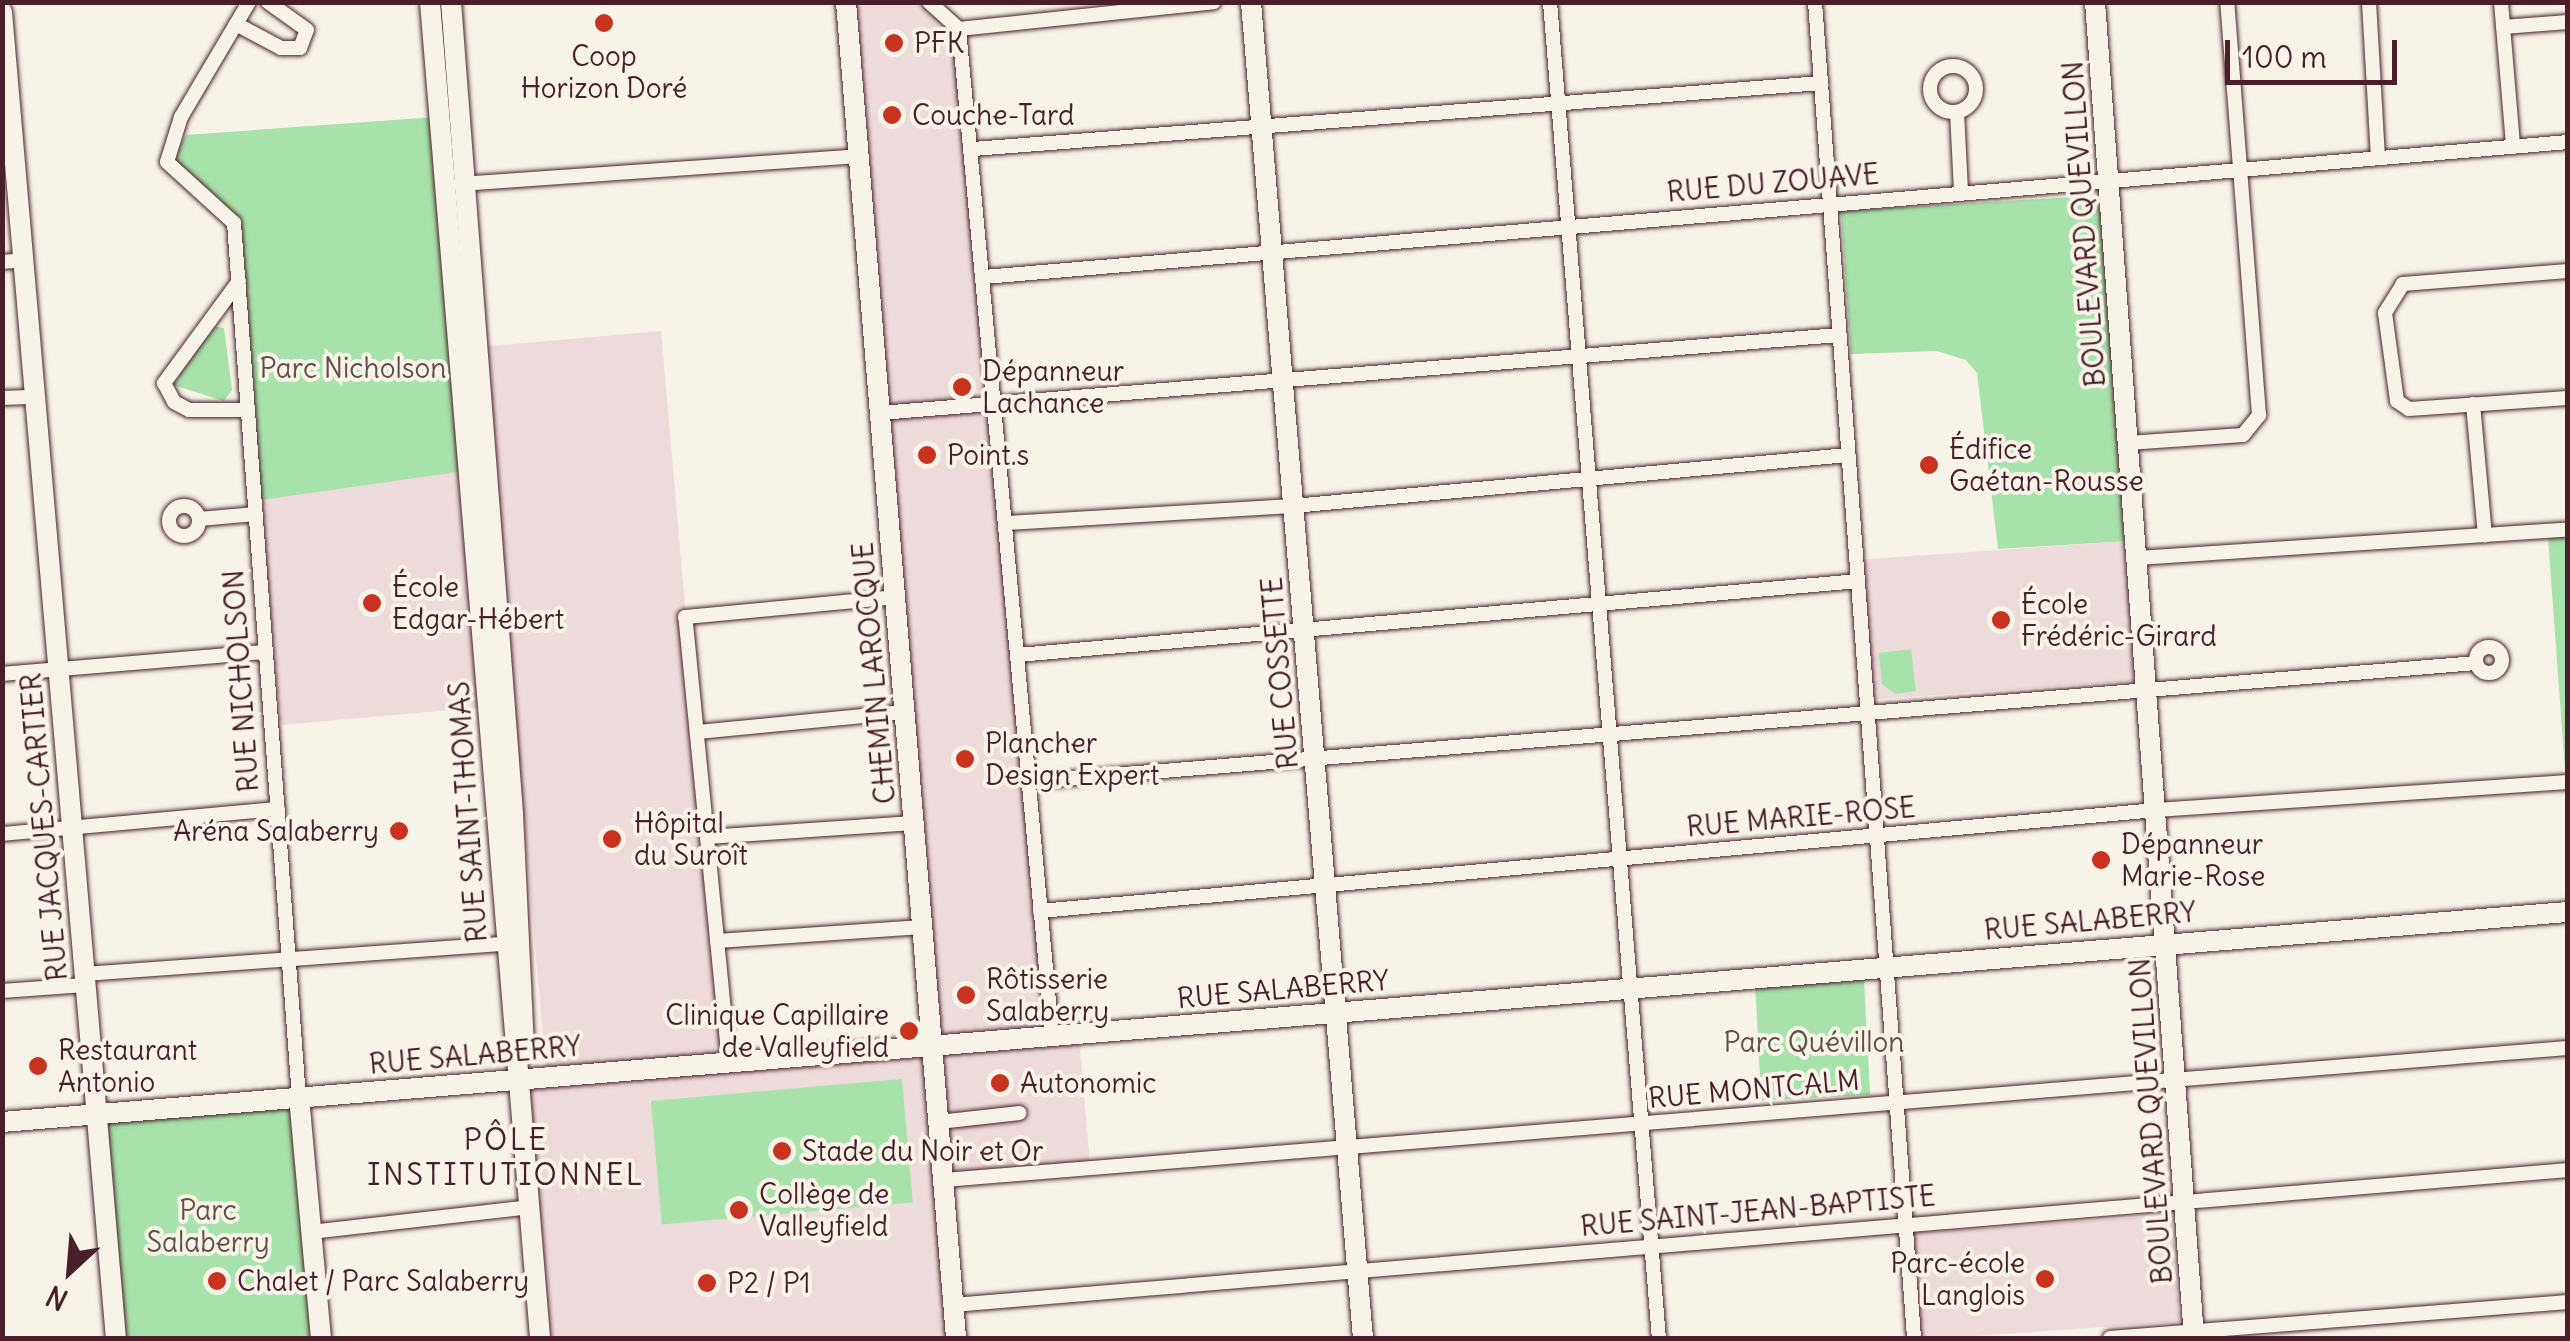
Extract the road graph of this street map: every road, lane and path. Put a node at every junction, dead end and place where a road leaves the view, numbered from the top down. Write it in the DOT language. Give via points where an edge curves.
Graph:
graph roads {
  1 [pos="249,2"];
  2 [pos="268,2"];
  3 [pos="430,2"];
  4 [pos="451,2"];
  5 [pos="846,2"];
  6 [pos="929,2"];
  7 [pos="1214,2"];
  8 [pos="1251,2"];
  9 [pos="1550,2"];
  10 [pos="1815,2"];
  11 [pos="2095,2"];
  12 [pos="2226,2"];
  13 [pos="2368,2"];
  14 [pos="2501,2"];
  15 [pos="1101,7"];
  16 [pos="2,12"];
  17 [pos="2568,22"];
  18 [pos="236,24"];
  19 [pos="2503,28"];
  20 [pos="959,29"];
  21 [pos="1820,83"];
  22 [pos="1558,104"];
  23 [pos="1957,112"];
  24 [pos="1262,128"];
  25 [pos="2568,142"];
  26 [pos="2513,145"];
  27 [pos="973,149"];
  28 [pos="858,156"];
  29 [pos="2378,156"];
  30 [pos="2242,166"];
  31 [pos="2108,182"];
  32 [pos="455,185"];
  33 [pos="1961,192"];
  34 [pos="1830,202"];
  35 [pos="1568,228"];
  36 [pos="1272,250"];
  37 [pos="13,261"];
  38 [pos="2568,271"];
  39 [pos="984,277"];
  40 [pos="239,281"];
  41 [pos="1839,334"];
  42 [pos="1578,353"];
  43 [pos="1283,378"];
  44 [pos="35,397"];
  45 [pos="2,398"];
  46 [pos="2568,398"];
  47 [pos="2473,404"];
  48 [pos="995,406"];
  49 [pos="247,410"];
  50 [pos="880,413"];
  51 [pos="2128,443"];
  52 [pos="1848,455"];
  53 [pos="478,469"];
  54 [pos="1589,481"];
  55 [pos="1294,506"];
  56 [pos="256,514"];
  57 [pos="199,518"];
  58 [pos="1006,523"];
  59 [pos="2568,529"];
  60 [pos="2485,534"];
  61 [pos="2137,558"];
  62 [pos="1858,581"];
  63 [pos="895,597"];
  64 [pos="1599,605"];
  65 [pos="1304,629"];
  66 [pos="266,652"];
  67 [pos="1018,656"];
  68 [pos="2475,663"];
  69 [pos="58,669"];
  70 [pos="2,674"];
  71 [pos="2147,691"];
  72 [pos="905,712"];
  73 [pos="1868,714"];
  74 [pos="697,732"];
  75 [pos="1610,733"];
  76 [pos="1314,757"];
  77 [pos="1029,782"];
  78 [pos="2568,782"];
  79 [pos="278,809"];
  80 [pos="2156,810"];
  81 [pos="914,822"];
  82 [pos="72,827"];
  83 [pos="2,834"];
  84 [pos="1876,834"];
  85 [pos="707,837"];
  86 [pos="1620,859"];
  87 [pos="1325,886"];
  88 [pos="1040,911"];
  89 [pos="2568,912"];
  90 [pos="922,927"];
  91 [pos="717,940"];
  92 [pos="2166,943"];
  93 [pos="504,944"];
  94 [pos="289,957"];
  95 [pos="1886,965"];
  96 [pos="84,979"];
  97 [pos="1630,988"];
  98 [pos="2,991"];
  99 [pos="1336,1012"];
  100 [pos="1052,1034"];
  101 [pos="932,1045"];
  102 [pos="2568,1048"];
  103 [pos="729,1062"];
  104 [pos="522,1079"];
  105 [pos="2176,1080"];
  106 [pos="298,1097"];
  107 [pos="1896,1103"];
  108 [pos="1019,1113"];
  109 [pos="96,1114"];
  110 [pos="2,1122"];
  111 [pos="939,1122"];
  112 [pos="1642,1124"];
  113 [pos="1347,1148"];
  114 [pos="2568,1170"];
  115 [pos="944,1180"];
  116 [pos="2184,1200"];
  117 [pos="530,1207"];
  118 [pos="1905,1224"];
  119 [pos="311,1232"];
  120 [pos="1652,1246"];
  121 [pos="1358,1270"];
  122 [pos="2568,1302"];
  123 [pos="954,1305"];
  124 [pos="2194,1335"];
  125 [pos="116,1338"];
  126 [pos="321,1338"];
  127 [pos="540,1338"];
  128 [pos="956,1338"];
  129 [pos="1363,1338"];
  130 [pos="1659,1338"];
  131 [pos="1914,1338"];
  132 [pos="2110,1338"];
  1 -- 18 [label="street"];
  2 -- 18 [label="street" via="307,30 300,48 281,48"];
  3 -- 32 [label="street, RUE SAINT-THOMAS"];
  4 -- 32 [label="street, RUE SAINT-THOMAS"];
  5 -- 28 [label="street, CHEMIN LAROCQUE"];
  6 -- 20 [label="street"];
  7 -- 15 [label="street"];
  8 -- 24 [label="street, RUE COSSETTE"];
  9 -- 22 [label="street"];
  10 -- 21 [label="street"];
  11 -- 31 [label="street, BOULEVARD QUEVILLON"];
  12 -- 30 [label="street"];
  13 -- 29 [label="street"];
  14 -- 19 [label="street"];
  15 -- 20 [label="street"];
  16 -- 37 [label="street, RUE JACQUES-CARTIER"];
  17 -- 19 [label="street"];
  18 -- 40 [label="street, RUE NICHOLSON" via="170,140 171,169 231,218"];
  19 -- 26 [label="street"];
  20 -- 27 [label="street"];
  21 -- 22 [label="street"];
  21 -- 34 [label="street"];
  22 -- 24 [label="street"];
  22 -- 35 [label="street"];
  23 -- 33 [label="street"];
  24 -- 27 [label="street"];
  24 -- 36 [label="street, RUE COSSETTE"];
  25 -- 26 [label="street, RUE DU ZOUAVE"];
  26 -- 29 [label="street, RUE DU ZOUAVE"];
  27 -- 39 [label="street"];
  28 -- 32 [label="street"];
  28 -- 50 [label="street, CHEMIN LAROCQUE"];
  29 -- 30 [label="street, RUE DU ZOUAVE"];
  30 -- 31 [label="street, RUE DU ZOUAVE"];
  30 -- 51 [label="street" via="2255,427 2244,435"];
  31 -- 33 [label="street, RUE DU ZOUAVE"];
  31 -- 51 [label="street, BOULEVARD QUEVILLON"];
  32 -- 53 [label="street, RUE SAINT-THOMAS"];
  33 -- 34 [label="street, RUE DU ZOUAVE"];
  34 -- 35 [label="street, RUE DU ZOUAVE"];
  34 -- 41 [label="street"];
  35 -- 36 [label="street, RUE DU ZOUAVE"];
  35 -- 42 [label="street"];
  36 -- 39 [label="street, RUE DU ZOUAVE"];
  36 -- 43 [label="street, RUE COSSETTE"];
  37 -- 44 [label="street, RUE JACQUES-CARTIER"];
  38 -- 47 [label="street" via="2403,284 2386,314 2397,401 2424,410"];
  39 -- 48 [label="street"];
  40 -- 49 [label="street, RUE NICHOLSON"];
  40 -- 49 [label="street" via="164,382 174,402 189,410"];
  41 -- 42 [label="street"];
  41 -- 52 [label="street"];
  42 -- 43 [label="street"];
  42 -- 54 [label="street"];
  43 -- 48 [label="street"];
  43 -- 55 [label="street, RUE COSSETTE"];
  44 -- 45 [label="street"];
  44 -- 69 [label="street, RUE JACQUES-CARTIER"];
  46 -- 47 [label="street"];
  47 -- 60 [label="street"];
  48 -- 50 [label="street"];
  48 -- 58 [label="street"];
  49 -- 56 [label="street, RUE NICHOLSON"];
  50 -- 63 [label="street, CHEMIN LAROCQUE"];
  51 -- 61 [label="street, BOULEVARD QUEVILLON"];
  52 -- 54 [label="street"];
  52 -- 62 [label="street"];
  53 -- 93 [label="street, RUE SAINT-THOMAS"];
  53 -- 104 [label="street, RUE SAINT-THOMAS" via="525,990"];
  54 -- 55 [label="street"];
  54 -- 64 [label="street"];
  55 -- 58 [label="street"];
  55 -- 65 [label="street, RUE COSSETTE"];
  56 -- 57 [label="street"];
  56 -- 66 [label="street, RUE NICHOLSON"];
  58 -- 67 [label="street"];
  59 -- 60 [label="street"];
  60 -- 61 [label="street"];
  61 -- 71 [label="street, BOULEVARD QUEVILLON"];
  62 -- 64 [label="street"];
  62 -- 73 [label="street"];
  63 -- 72 [label="street, CHEMIN LAROCQUE"];
  63 -- 74 [label="street" via="685,617"];
  64 -- 65 [label="street"];
  64 -- 75 [label="street"];
  65 -- 67 [label="street"];
  65 -- 76 [label="street, RUE COSSETTE"];
  66 -- 69 [label="street"];
  66 -- 79 [label="street, RUE NICHOLSON"];
  67 -- 77 [label="street"];
  68 -- 71 [label="street"];
  69 -- 70 [label="street"];
  69 -- 82 [label="street, RUE JACQUES-CARTIER"];
  71 -- 73 [label="street"];
  71 -- 80 [label="street, BOULEVARD QUEVILLON"];
  72 -- 74 [label="street"];
  72 -- 81 [label="street, CHEMIN LAROCQUE"];
  73 -- 75 [label="street"];
  73 -- 84 [label="street"];
  74 -- 85 [label="street"];
  75 -- 76 [label="street"];
  75 -- 86 [label="street"];
  76 -- 77 [label="street"];
  76 -- 87 [label="street, RUE COSSETTE"];
  77 -- 88 [label="street"];
  78 -- 80 [label="street, RUE MARIE-ROSE"];
  79 -- 82 [label="street"];
  79 -- 94 [label="street, RUE NICHOLSON"];
  80 -- 84 [label="street, RUE MARIE-ROSE"];
  80 -- 92 [label="street, BOULEVARD QUEVILLON"];
  81 -- 85 [label="street"];
  81 -- 90 [label="street, CHEMIN LAROCQUE"];
  82 -- 83 [label="street"];
  82 -- 96 [label="street, RUE JACQUES-CARTIER"];
  84 -- 86 [label="street, RUE MARIE-ROSE"];
  84 -- 95 [label="street"];
  85 -- 91 [label="street"];
  86 -- 87 [label="street, RUE MARIE-ROSE"];
  86 -- 97 [label="street"];
  87 -- 88 [label="street, RUE MARIE-ROSE"];
  87 -- 99 [label="street, RUE COSSETTE"];
  88 -- 100 [label="street"];
  89 -- 92 [label="street, RUE SALABERRY"];
  90 -- 91 [label="street"];
  90 -- 101 [label="street, CHEMIN LAROCQUE"];
  91 -- 103 [label="street"];
  92 -- 95 [label="street, RUE SALABERRY"];
  92 -- 105 [label="street, BOULEVARD QUEVILLON"];
  93 -- 94 [label="street"];
  93 -- 104 [label="street, RUE SAINT-THOMAS"];
  94 -- 96 [label="street"];
  94 -- 106 [label="street, RUE NICHOLSON"];
  95 -- 97 [label="street, RUE SALABERRY"];
  95 -- 107 [label="street"];
  96 -- 98 [label="street"];
  96 -- 109 [label="street, RUE JACQUES-CARTIER"];
  97 -- 99 [label="street, RUE SALABERRY"];
  97 -- 112 [label="street"];
  99 -- 100 [label="street, RUE SALABERRY"];
  99 -- 113 [label="street, RUE COSSETTE"];
  100 -- 101 [label="street, RUE SALABERRY"];
  101 -- 103 [label="street, RUE SALABERRY"];
  101 -- 111 [label="street, CHEMIN LAROCQUE"];
  102 -- 105 [label="street, RUE MONTCALM"];
  103 -- 104 [label="street, RUE SALABERRY"];
  104 -- 106 [label="street, RUE SALABERRY"];
  104 -- 117 [label="street, RUE SAINT-THOMAS"];
  105 -- 107 [label="street, RUE MONTCALM"];
  105 -- 116 [label="street, BOULEVARD QUEVILLON"];
  106 -- 109 [label="street, RUE SALABERRY"];
  106 -- 119 [label="street, RUE NICHOLSON"];
  107 -- 112 [label="street, RUE MONTCALM"];
  107 -- 118 [label="street"];
  108 -- 111 [label="street"];
  109 -- 110 [label="street, RUE SALABERRY"];
  109 -- 125 [label="street, RUE JACQUES-CARTIER"];
  111 -- 115 [label="street, CHEMIN LAROCQUE"];
  112 -- 113 [label="street, RUE MONTCALM"];
  112 -- 120 [label="street"];
  113 -- 115 [label="street, RUE MONTCALM"];
  113 -- 121 [label="street, RUE COSSETTE"];
  114 -- 116 [label="street, RUE SAINT-JEAN-BAPTISTE"];
  115 -- 123 [label="street, CHEMIN LAROCQUE"];
  116 -- 118 [label="street, RUE SAINT-JEAN-BAPTISTE"];
  116 -- 124 [label="street, BOULEVARD QUEVILLON"];
  117 -- 119 [label="street"];
  117 -- 127 [label="street, RUE SAINT-THOMAS"];
  118 -- 120 [label="street, RUE SAINT-JEAN-BAPTISTE"];
  118 -- 131 [label="street"];
  119 -- 126 [label="street, RUE NICHOLSON"];
  120 -- 121 [label="street, RUE SAINT-JEAN-BAPTISTE"];
  120 -- 130 [label="street"];
  121 -- 123 [label="street, RUE SAINT-JEAN-BAPTISTE"];
  121 -- 129 [label="street, RUE COSSETTE"];
  122 -- 124 [label="street"];
  123 -- 128 [label="street, CHEMIN LAROCQUE"];
  124 -- 132 [label="street"];
}
